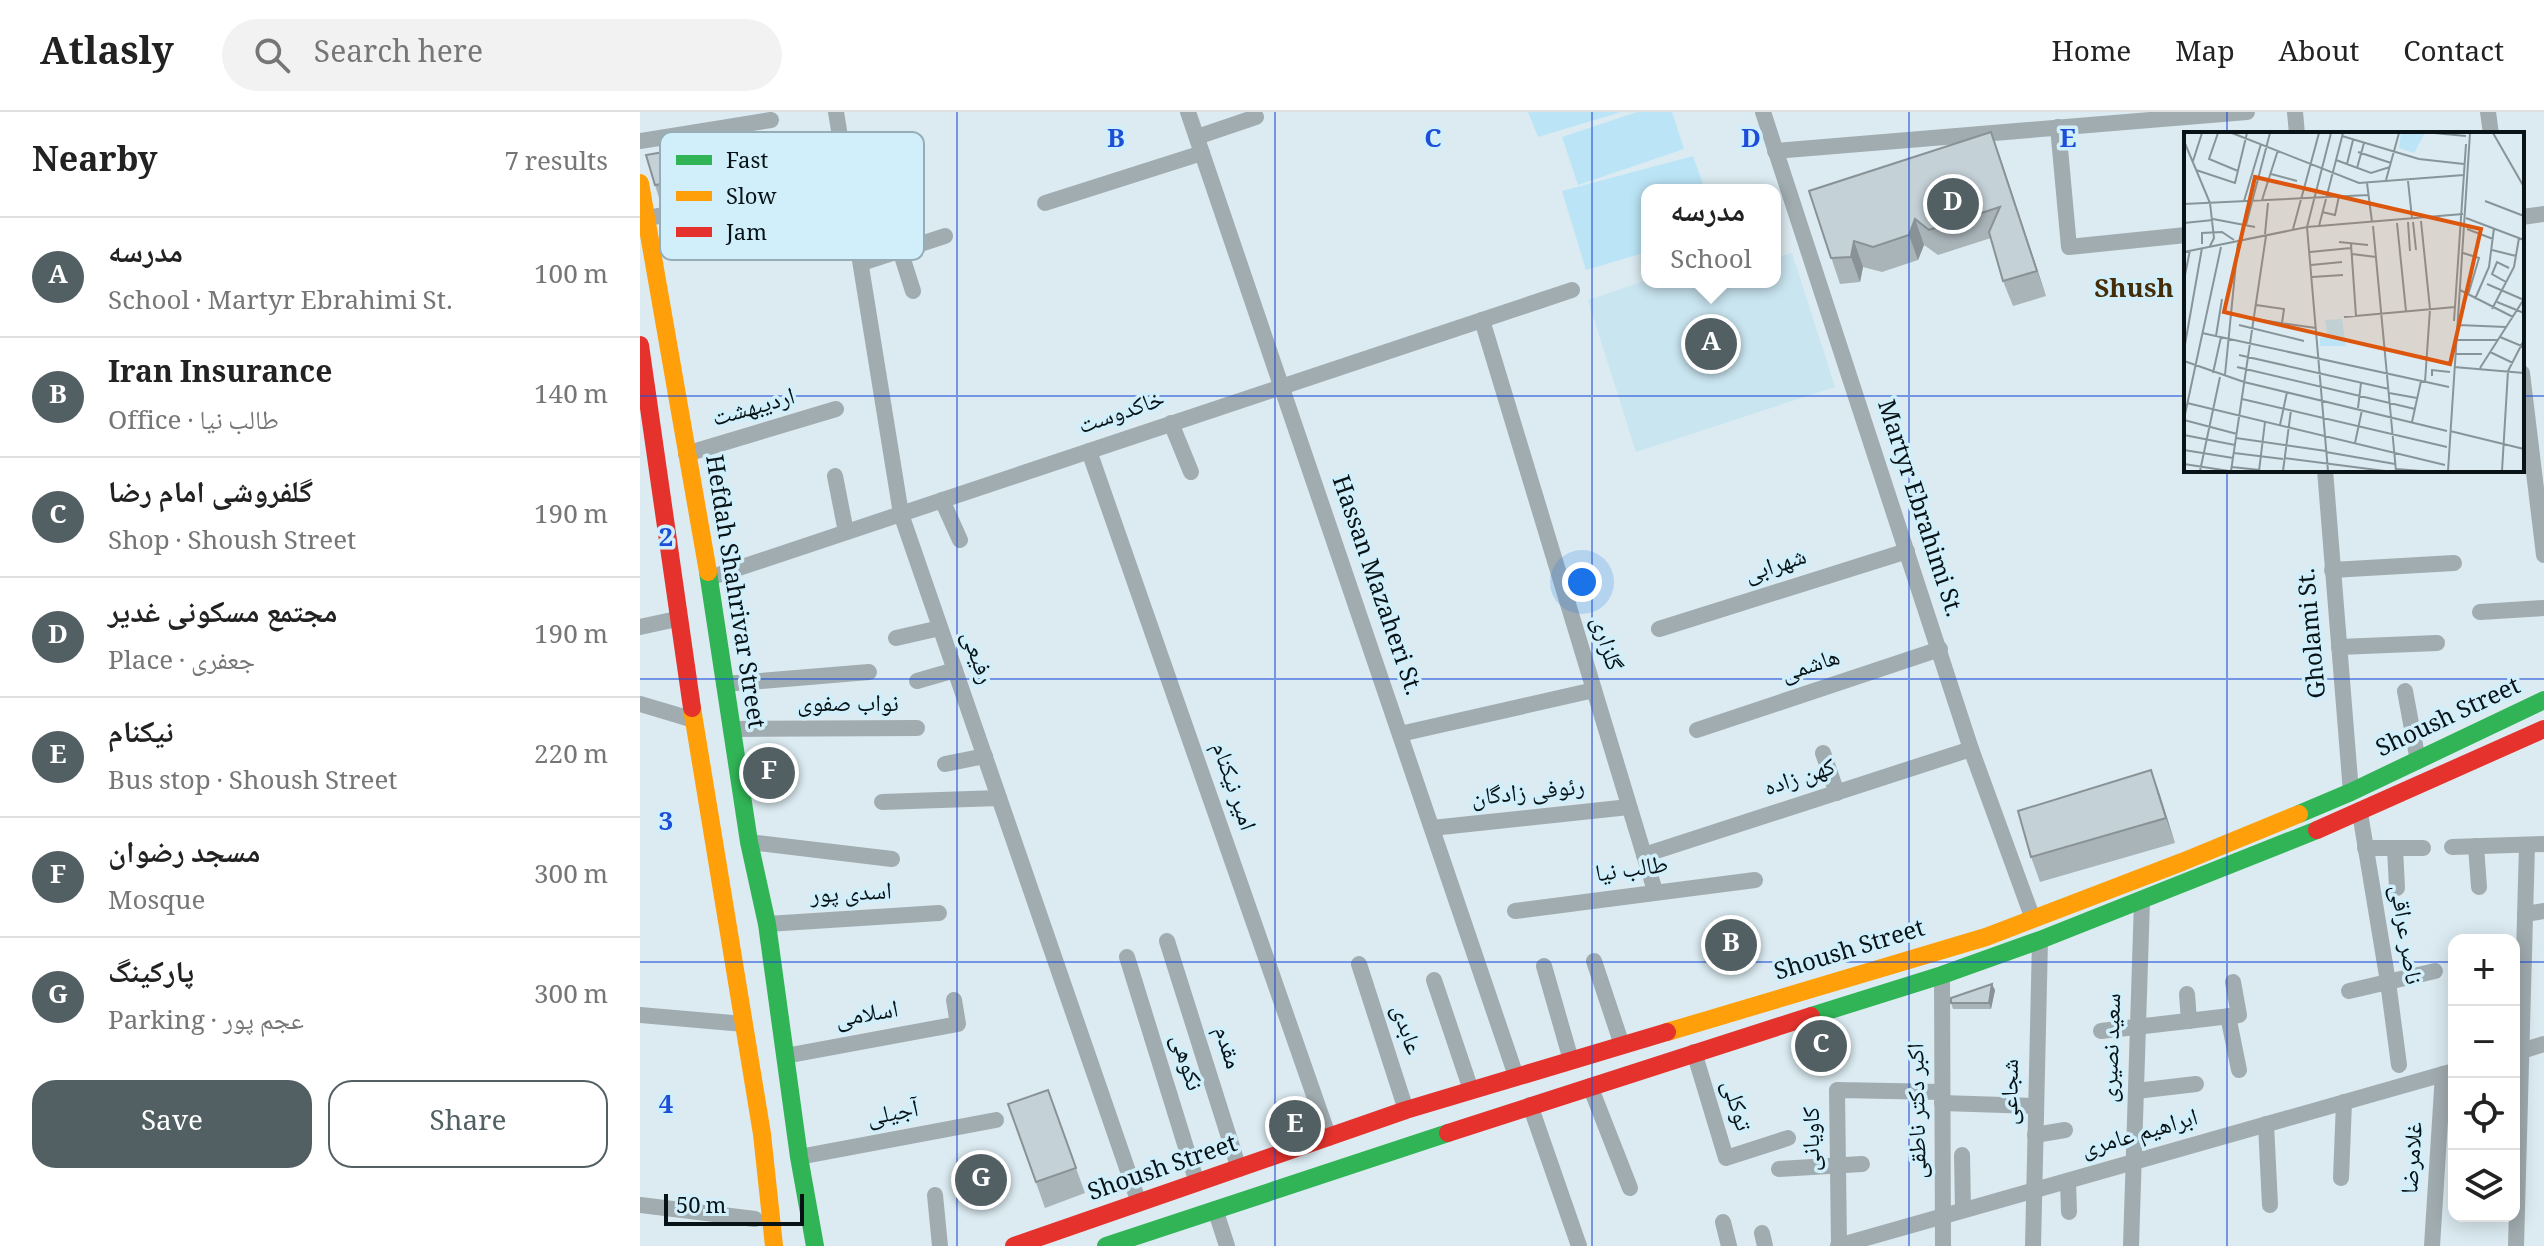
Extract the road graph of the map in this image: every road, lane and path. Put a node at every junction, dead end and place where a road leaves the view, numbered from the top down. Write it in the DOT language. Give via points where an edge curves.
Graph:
graph roads {
  1 [pos="836,112"];
  2 [pos="1188,112"];
  3 [pos="1763,112"];
  4 [pos="2247,112"];
  5 [pos="2295,112"];
  6 [pos="2488,112"];
  7 [pos="1256,117"];
  8 [pos="771,120"];
  9 [pos="2058,127"];
  10 [pos="696,132"];
  11 [pos="839,132"];
  12 [pos="2297,132"];
  13 [pos="2491,132"];
  14 [pos="660,138"];
  15 [pos="640,141"];
  16 [pos="1200,145"];
  17 [pos="1775,151"];
  18 [pos="640,183"];
  19 [pos="1045,203"];
  20 [pos="2544,214"];
  21 [pos="660,216"];
  22 [pos="2524,217"];
  23 [pos="647,218"];
  24 [pos="2184,235"];
  25 [pos="945,236"];
  26 [pos="924,243"];
  27 [pos="861,260"];
  28 [pos="872,260"];
  29 [pos="900,260"];
  30 [pos="862,263"];
  31 [pos="1572,290"];
  32 [pos="913,291"];
  33 [pos="1482,320"];
  34 [pos="640,345"];
  35 [pos="1282,386"];
  36 [pos="2524,390"];
  37 [pos="836,409"];
  38 [pos="1171,423"];
  39 [pos="646,441"];
  40 [pos="1089,451"];
  41 [pos="686,454"];
  42 [pos="1191,472"];
  43 [pos="2325,472"];
  44 [pos="835,476"];
  45 [pos="942,500"];
  46 [pos="901,514"];
  47 [pos="846,532"];
  48 [pos="960,540"];
  49 [pos="1907,551"];
  50 [pos="2544,555"];
  51 [pos="2454,563"];
  52 [pos="2332,570"];
  53 [pos="709,578"];
  54 [pos="2544,608"];
  55 [pos="2480,612"];
  56 [pos="677,619"];
  57 [pos="640,627"];
  58 [pos="940,628"];
  59 [pos="1659,629"];
  60 [pos="896,638"];
  61 [pos="2437,643"];
  62 [pos="2339,647"];
  63 [pos="1940,649"];
  64 [pos="955,670"];
  65 [pos="869,672"];
  66 [pos="917,681"];
  67 [pos="724,684"];
  68 [pos="1594,690"];
  69 [pos="2405,691"];
  70 [pos="2544,700"];
  71 [pos="640,704"];
  72 [pos="694,720"];
  73 [pos="917,728"];
  74 [pos="731,729"];
  75 [pos="2544,729"];
  76 [pos="1697,730"];
  77 [pos="1400,734"];
  78 [pos="1971,749"];
  79 [pos="1823,753"];
  80 [pos="985,756"];
  81 [pos="2418,761"];
  82 [pos="945,764"];
  83 [pos="2351,792"];
  84 [pos="1837,793"];
  85 [pos="999,798"];
  86 [pos="882,802"];
  87 [pos="1629,807"];
  88 [pos="2360,813"];
  89 [pos="1432,828"];
  90 [pos="749,842"];
  91 [pos="2536,845"];
  92 [pos="2476,846"];
  93 [pos="2452,847"];
  94 [pos="2365,848"];
  95 [pos="2395,848"];
  96 [pos="2423,848"];
  97 [pos="1644,855"];
  98 [pos="892,859"];
  99 [pos="1755,880"];
  100 [pos="2479,887"];
  101 [pos="2397,888"];
  102 [pos="1655,891"];
  103 [pos="2142,900"];
  104 [pos="1515,911"];
  105 [pos="2544,911"];
  106 [pos="939,913"];
  107 [pos="2525,914"];
  108 [pos="2033,919"];
  109 [pos="767,924"];
  110 [pos="2040,940"];
  111 [pos="1167,941"];
  112 [pos="1127,957"];
  113 [pos="1594,961"];
  114 [pos="1359,964"];
  115 [pos="1544,966"];
  116 [pos="2435,971"];
  117 [pos="1942,975"];
  118 [pos="1434,980"];
  119 [pos="2233,982"];
  120 [pos="2388,982"];
  121 [pos="2349,991"];
  122 [pos="2187,994"];
  123 [pos="954,1000"];
  124 [pos="2520,1013"];
  125 [pos="640,1015"];
  126 [pos="2233,1016"];
  127 [pos="2189,1021"];
  128 [pos="744,1024"];
  129 [pos="2138,1027"];
  130 [pos="2101,1031"];
  131 [pos="2544,1044"];
  132 [pos="1622,1045"];
  133 [pos="2520,1051"];
  134 [pos="1694,1052"];
  135 [pos="785,1056"];
  136 [pos="1571,1060"];
  137 [pos="2399,1065"];
  138 [pos="2239,1070"];
  139 [pos="2448,1072"];
  140 [pos="1516,1076"];
  141 [pos="2448,1078"];
  142 [pos="2518,1078"];
  143 [pos="2196,1084"];
  144 [pos="1590,1086"];
  145 [pos="1471,1090"];
  146 [pos="2136,1091"];
  147 [pos="1942,1098"];
  148 [pos="2344,1102"];
  149 [pos="1530,1105"];
  150 [pos="2036,1106"];
  151 [pos="1406,1110"];
  152 [pos="996,1120"];
  153 [pos="2266,1124"];
  154 [pos="2065,1130"];
  155 [pos="2035,1135"];
  156 [pos="1329,1138"];
  157 [pos="1788,1138"];
  158 [pos="1962,1155"];
  159 [pos="799,1157"];
  160 [pos="2134,1162"];
  161 [pos="1862,1164"];
  162 [pos="1836,1166"];
  163 [pos="1239,1169"];
  164 [pos="1779,1169"];
  165 [pos="2341,1178"];
  166 [pos="2068,1181"];
  167 [pos="1197,1183"];
  168 [pos="1630,1188"];
  169 [pos="2034,1190"];
  170 [pos="935,1195"];
  171 [pos="1139,1203"];
  172 [pos="640,1205"];
  173 [pos="2270,1205"];
  174 [pos="1215,1209"];
  175 [pos="1963,1210"];
  176 [pos="2069,1212"];
  177 [pos="1944,1216"];
  178 [pos="755,1219"];
  179 [pos="1723,1222"];
  180 [pos="1867,1242"];
  181 [pos="774,1246"];
  182 [pos="815,1246"];
  183 [pos="940,1246"];
  184 [pos="1014,1246"];
  185 [pos="1106,1246"];
  186 [pos="1227,1246"];
  187 [pos="1579,1246"];
  188 [pos="1729,1246"];
  189 [pos="1839,1246"];
  190 [pos="1943,1246"];
  191 [pos="2033,1246"];
  192 [pos="2131,1246"];
  193 [pos="2432,1246"];
  194 [pos="2516,1246"];
  1 -- 11 [label="street, رفیعی"];
  2 -- 16 [label="street, Hassan Mazaheri St."];
  3 -- 17 [label="street, Martyr Ebrahimi St."];
  4 -- 9 [label="street"];
  5 -- 12 [label="street"];
  6 -- 13 [label="street"];
  7 -- 16 [label="street"];
  8 -- 10 [label="street"];
  9 -- 17 [label="street"];
  9 -- 24 [label="street" via="2069,247"];
  14 -- 15 [label="street"];
  16 -- 19 [label="street"];
  16 -- 35 [label="street, Hassan Mazaheri St."];
  17 -- 49 [label="street, Martyr Ebrahimi St."];
  18 -- 23 [label="main road, Hefdah Shahrivar Street"];
  20 -- 22 [label="street"];
  21 -- 23 [label="street"];
  23 -- 41 [label="main road, Hefdah Shahrivar Street"];
  25 -- 26 [label="street"];
  27 -- 30 [label="street, رفیعی"];
  28 -- 30 [label="street"];
  29 -- 32 [label="street"];
  30 -- 46 [label="street, رفیعی"];
  31 -- 33 [label="street, خاکدوست"];
  33 -- 35 [label="street, خاکدوست"];
  33 -- 68 [label="street, گلزاری"];
  34 -- 39 [label="main road"];
  35 -- 38 [label="street, خاکدوست"];
  35 -- 77 [label="street, Hassan Mazaheri St."];
  36 -- 50 [label="street"];
  37 -- 41 [label="street, اردیبهشت"];
  38 -- 40 [label="street, خاکدوست"];
  38 -- 42 [label="street"];
  39 -- 56 [label="main road"];
  40 -- 45 [label="street, خاکدوست"];
  40 -- 156 [label="street, امیر نیکنام"];
  41 -- 53 [label="main road, Hefdah Shahrivar Street"];
  43 -- 52 [label="street, Gholami St."];
  44 -- 47 [label="street"];
  45 -- 46 [label="street, خاکدوست"];
  45 -- 48 [label="street"];
  46 -- 47 [label="street, خاکدوست"];
  46 -- 58 [label="street, رفیعی"];
  47 -- 53 [label="street, خاکدوست"];
  49 -- 59 [label="street, شهرابی"];
  49 -- 63 [label="street, Martyr Ebrahimi St."];
  51 -- 52 [label="street"];
  52 -- 62 [label="street, Gholami St."];
  53 -- 67 [label="main road, Hefdah Shahrivar Street"];
  54 -- 55 [label="street"];
  56 -- 57 [label="street"];
  56 -- 72 [label="main road"];
  58 -- 60 [label="street"];
  58 -- 64 [label="street, رفیعی"];
  61 -- 62 [label="street"];
  62 -- 83 [label="street, Gholami St."];
  63 -- 76 [label="street, هاشمی"];
  63 -- 78 [label="street, Martyr Ebrahimi St."];
  64 -- 66 [label="street"];
  64 -- 80 [label="street, رفیعی"];
  65 -- 67 [label="street"];
  67 -- 74 [label="main road, Hefdah Shahrivar Street"];
  68 -- 77 [label="street"];
  68 -- 87 [label="street, گلزاری"];
  69 -- 81 [label="street"];
  70 -- 81 [label="main road, Shoush Street"];
  71 -- 72 [label="street"];
  72 -- 128 [label="main road"];
  73 -- 74 [label="street, نواب صفوی"];
  74 -- 90 [label="main road, Hefdah Shahrivar Street"];
  75 -- 88 [label="main road, Shoush Street"];
  77 -- 89 [label="street, Hassan Mazaheri St."];
  78 -- 84 [label="street, کهن زاده"];
  78 -- 108 [label="street, Martyr Ebrahimi St."];
  79 -- 84 [label="street"];
  80 -- 82 [label="street"];
  80 -- 85 [label="street, رفیعی"];
  81 -- 83 [label="main road, Shoush Street"];
  83 -- 108 [label="main road, Shoush Street"];
  84 -- 97 [label="street, کهن زاده"];
  85 -- 86 [label="street"];
  85 -- 171 [label="street, رفیعی"];
  87 -- 89 [label="street, رئوفی زادگان"];
  87 -- 97 [label="street, گلزاری"];
  88 -- 94 [label="street, ناصر عراقی"];
  88 -- 103 [label="main road, Shoush Street"];
  89 -- 140 [label="street, Hassan Mazaheri St."];
  90 -- 98 [label="street"];
  90 -- 109 [label="main road, Hefdah Shahrivar Street"];
  91 -- 92 [label="street"];
  91 -- 107 [label="street"];
  92 -- 93 [label="street"];
  92 -- 100 [label="street"];
  94 -- 95 [label="street"];
  94 -- 120 [label="street, ناصر عراقی"];
  95 -- 96 [label="street"];
  95 -- 101 [label="street"];
  97 -- 102 [label="street, گلزاری"];
  99 -- 102 [label="street, طالب نیا"];
  102 -- 104 [label="street, طالب نیا"];
  103 -- 110 [label="main road, Shoush Street"];
  103 -- 129 [label="street, سعید نصیری"];
  105 -- 107 [label="street"];
  106 -- 109 [label="street, اسدی پور"];
  107 -- 124 [label="street"];
  108 -- 132 [label="main road, Shoush Street"];
  109 -- 135 [label="main road, Hefdah Shahrivar Street"];
  110 -- 117 [label="main road, Shoush Street"];
  110 -- 150 [label="street, شجاعی"];
  111 -- 163 [label="street, مقدم"];
  112 -- 167 [label="street, نکوهی"];
  113 -- 132 [label="street"];
  114 -- 151 [label="street, عابدی"];
  115 -- 136 [label="street"];
  116 -- 120 [label="street"];
  117 -- 134 [label="main road, Shoush Street"];
  117 -- 147 [label="street, اکبر دکتر ناطقی"];
  118 -- 145 [label="street"];
  119 -- 126 [label="street"];
  120 -- 121 [label="street"];
  120 -- 137 [label="street, ناصر عراقی"];
  122 -- 127 [label="street"];
  123 -- 135 [label="street, اسلامی" via="958,1024"];
  125 -- 128 [label="street"];
  126 -- 127 [label="street"];
  126 -- 138 [label="street"];
  127 -- 129 [label="street"];
  128 -- 181 [label="main road"];
  129 -- 130 [label="street"];
  129 -- 146 [label="street, سعید نصیری"];
  131 -- 133 [label="street"];
  132 -- 136 [label="main road, Shoush Street"];
  134 -- 144 [label="main road, Shoush Street"];
  134 -- 157 [label="street, توکلی" via="1726,1158"];
  135 -- 159 [label="main road, Hefdah Shahrivar Street"];
  136 -- 140 [label="main road, Shoush Street"];
  139 -- 148 [label="street, ابراهیم عامری"];
  140 -- 145 [label="main road, Shoush Street"];
  141 -- 193 [label="street, غلامرضا"];
  142 -- 194 [label="street"];
  143 -- 146 [label="street"];
  144 -- 149 [label="main road, Shoush Street"];
  144 -- 168 [label="street"];
  145 -- 151 [label="main road, Shoush Street"];
  146 -- 160 [label="street, سعید نصیری"];
  147 -- 150 [label="street"];
  147 -- 162 [label="street, کاویانی" via="1837,1090"];
  147 -- 177 [label="street, اکبر دکتر ناطقی"];
  148 -- 153 [label="street, ابراهیم عامری"];
  148 -- 165 [label="street"];
  149 -- 174 [label="main road, Shoush Street"];
  149 -- 187 [label="street"];
  150 -- 155 [label="street, شجاعی"];
  151 -- 156 [label="main road, Shoush Street"];
  152 -- 159 [label="street, آجیلی"];
  153 -- 160 [label="street, ابراهیم عامری"];
  153 -- 173 [label="street"];
  154 -- 155 [label="street"];
  155 -- 169 [label="street, شجاعی"];
  156 -- 163 [label="main road, Shoush Street"];
  158 -- 175 [label="street"];
  159 -- 182 [label="main road, Hefdah Shahrivar Street"];
  160 -- 166 [label="street, ابراهیم عامری"];
  160 -- 192 [label="street, سعید نصیری"];
  161 -- 162 [label="street"];
  162 -- 164 [label="street"];
  162 -- 189 [label="street, کاویانی"];
  163 -- 167 [label="main road, Shoush Street"];
  166 -- 169 [label="street, ابراهیم عامری"];
  166 -- 176 [label="street"];
  167 -- 171 [label="main road, Shoush Street"];
  169 -- 175 [label="street, ابراهیم عامری"];
  169 -- 191 [label="street, شجاعی"];
  170 -- 183 [label="street"];
  171 -- 184 [label="main road, Shoush Street"];
  172 -- 178 [label="street"];
  174 -- 185 [label="main road, Shoush Street"];
  174 -- 186 [label="street"];
  175 -- 177 [label="street, ابراهیم عامری"];
  177 -- 180 [label="street, ابراهیم عامری"];
  177 -- 190 [label="street, اکبر دکتر ناطقی"];
  179 -- 188 [label="street"];
  180 -- 189 [label="street, ابراهیم عامری"];
}
